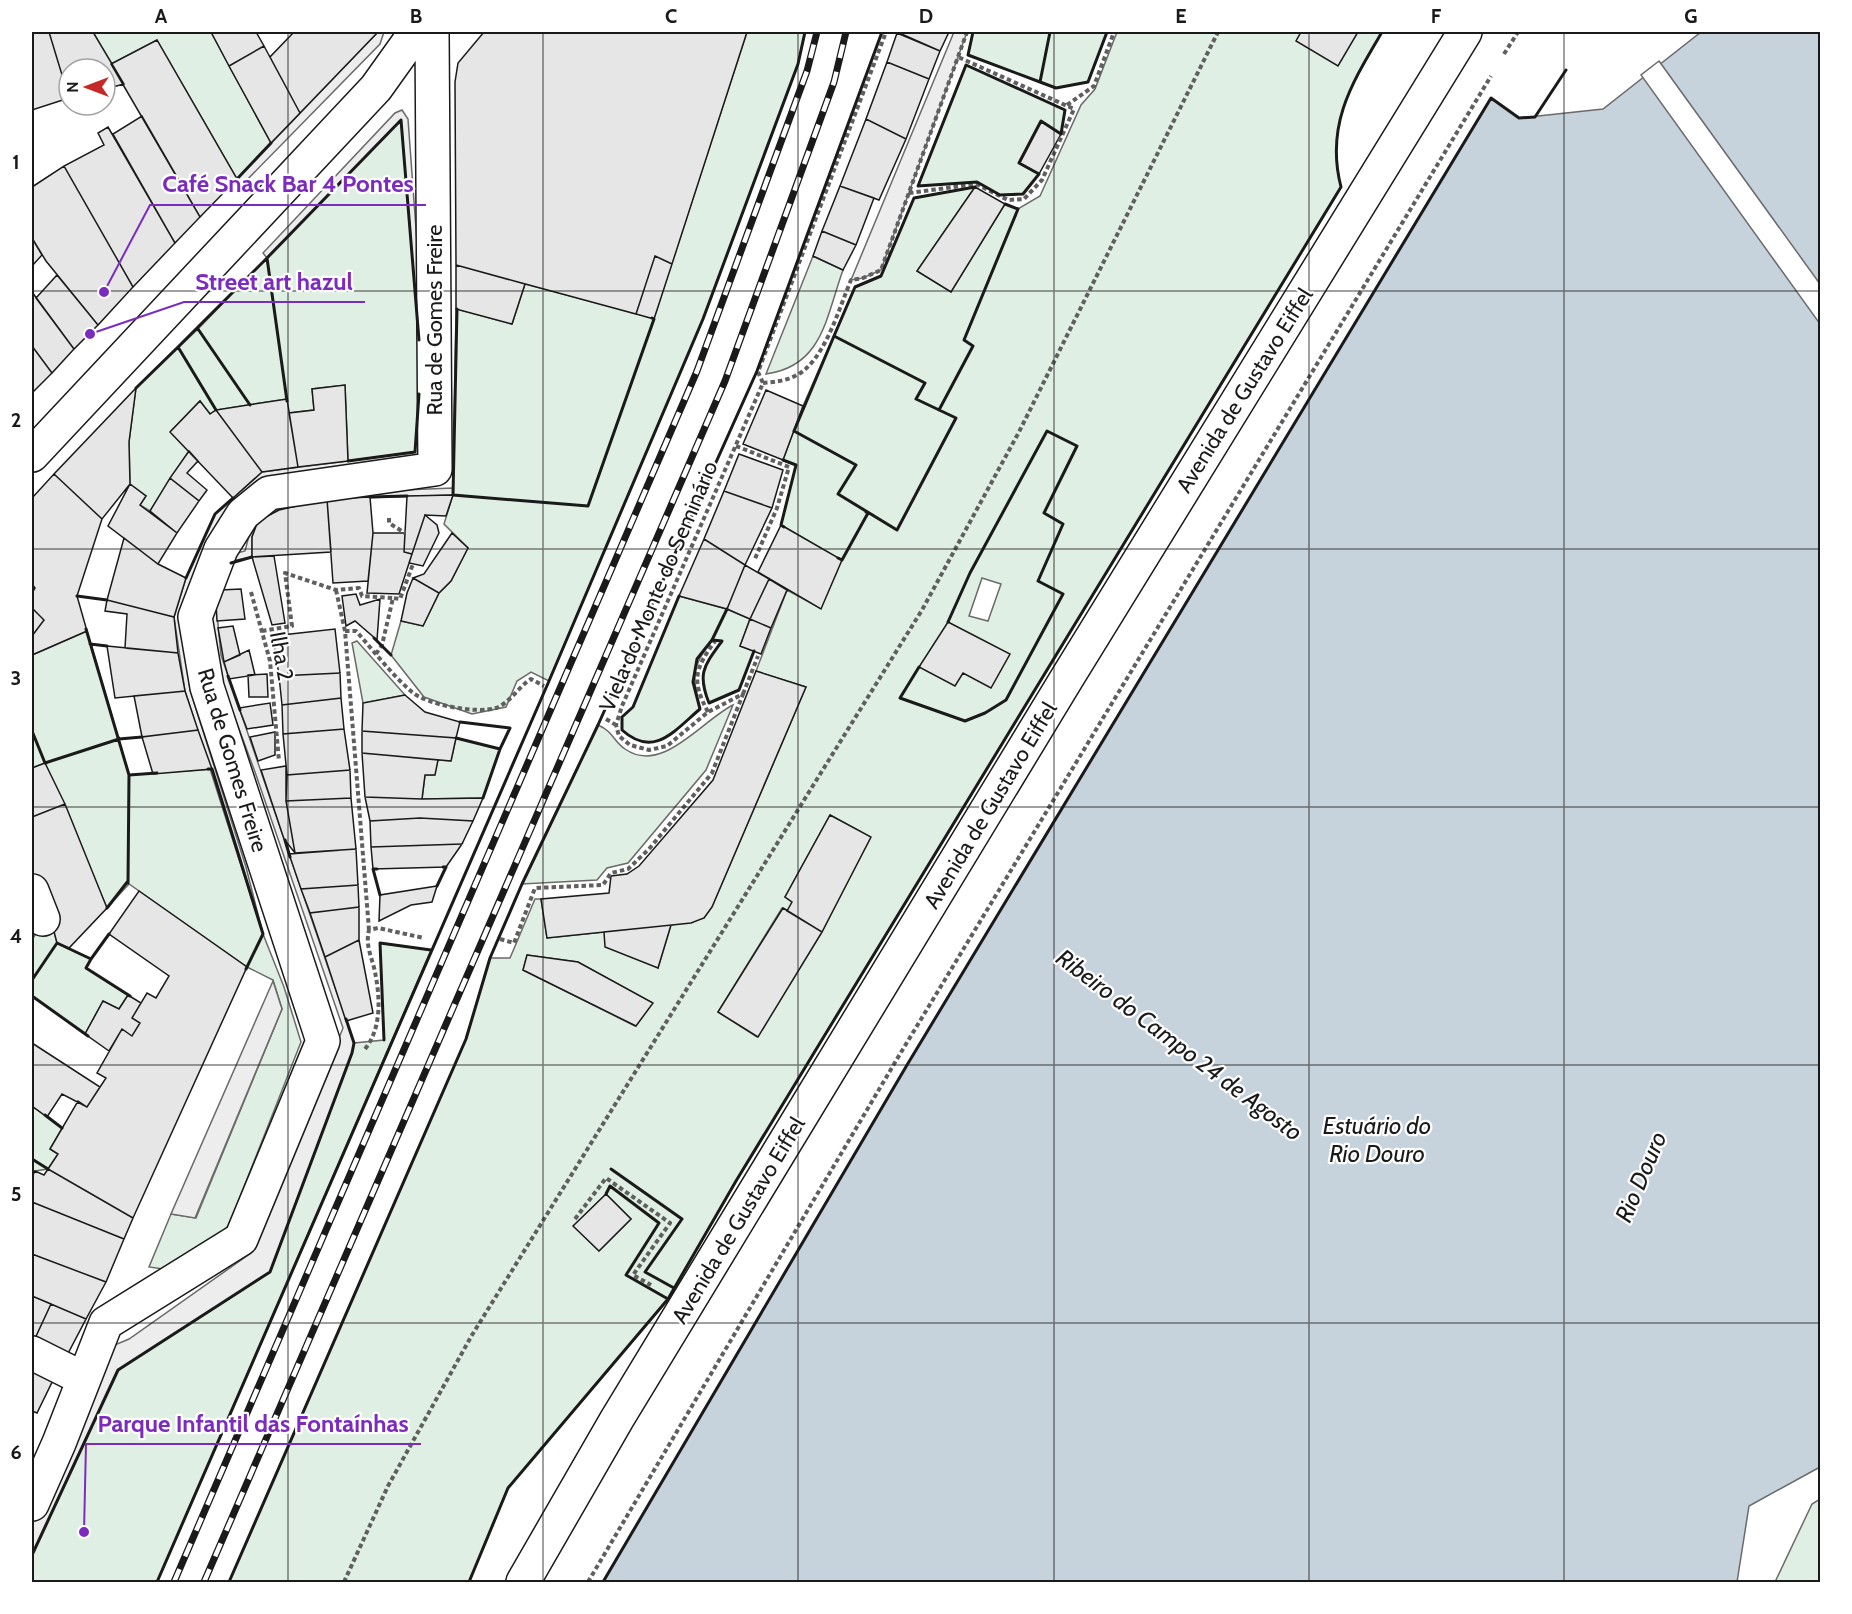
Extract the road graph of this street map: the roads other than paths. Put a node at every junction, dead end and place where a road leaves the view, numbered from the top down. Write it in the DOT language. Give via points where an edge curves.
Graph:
graph roads {
  1 [pos="416,32"];
  2 [pos="432,32"];
  3 [pos="1465,32"];
  4 [pos="32,455"];
  5 [pos="58,1367"];
  6 [pos="32,1504"];
  7 [pos="523,1582"];
  1 -- 4 [label="street" via="376,88"];
  2 -- 5 [label="street, Rua de Gomes Freire" via="435,470 269,493 243,514 221,549 195,617 207,687 323,1041 241,1239 106,1323"];
  3 -- 7 [label="street, Avenida de Gustavo Eiffel" via="1067,678 617,1419"];
  5 -- 6 [label="street, Rua de Gomes Freire"];
}
